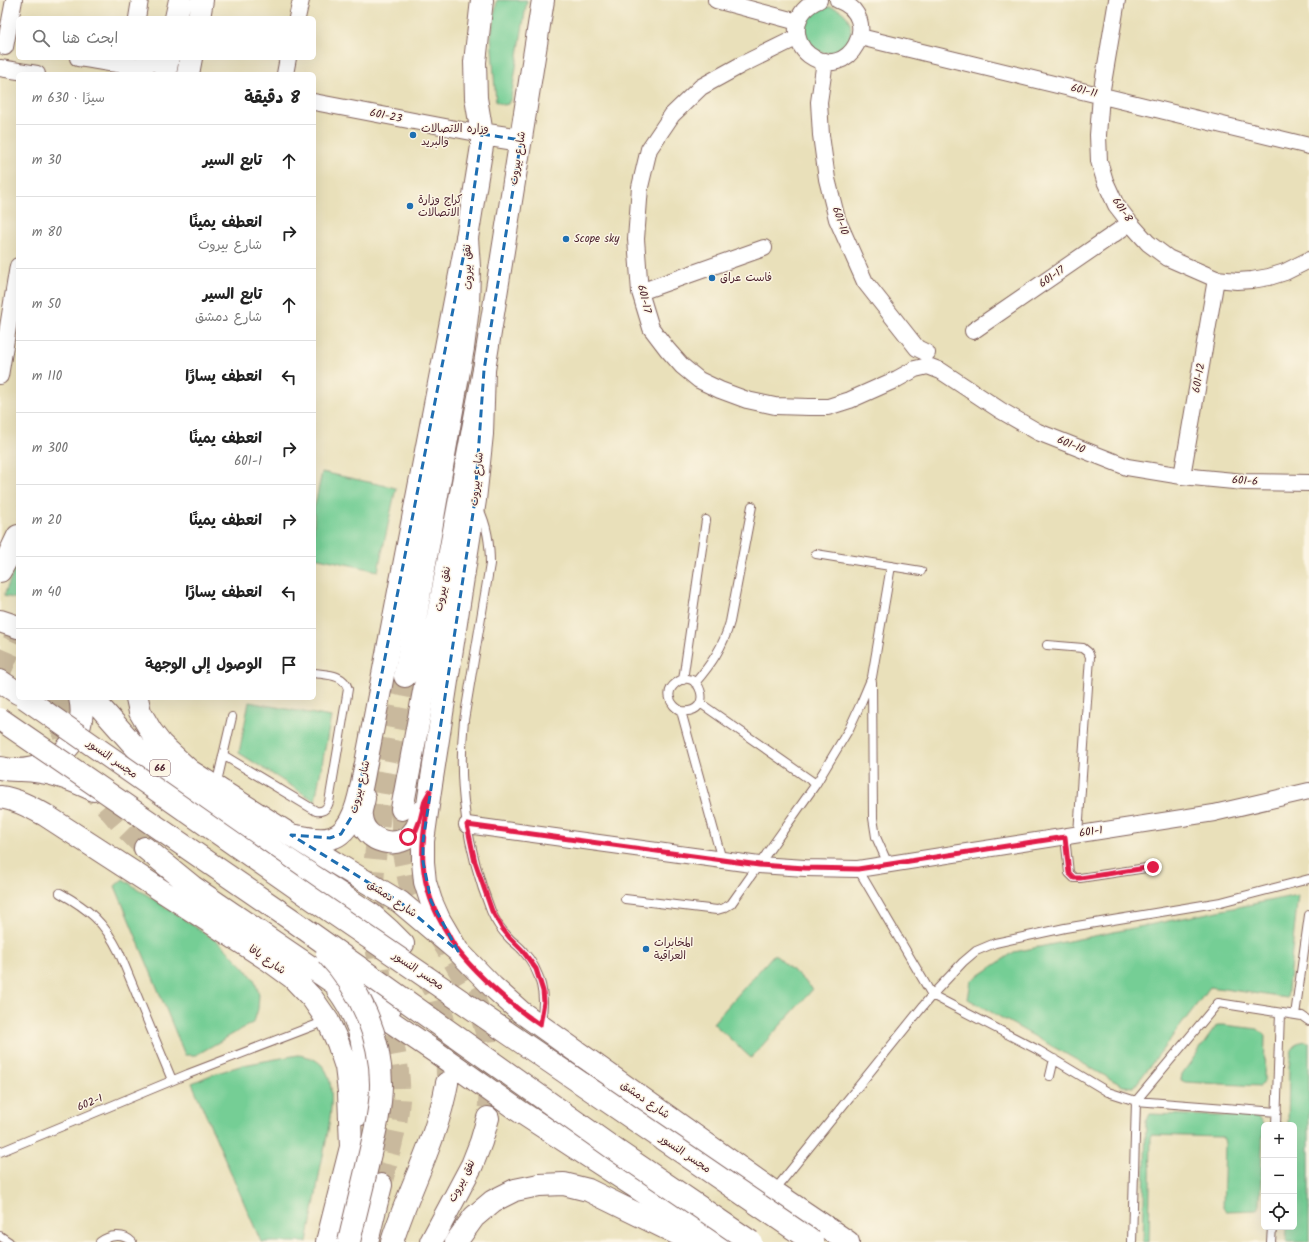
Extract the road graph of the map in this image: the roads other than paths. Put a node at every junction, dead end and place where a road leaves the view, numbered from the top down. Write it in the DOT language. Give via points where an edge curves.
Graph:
graph roads {
  1 [pos="14,0"];
  2 [pos="140,0"];
  3 [pos="180,0"];
  4 [pos="202,0"];
  5 [pos="301,0"];
  6 [pos="480,0"];
  7 [pos="543,0"];
  8 [pos="716,0"];
  9 [pos="819,0"];
  10 [pos="838,0"];
  11 [pos="1117,0"];
  12 [pos="137,16"];
  13 [pos="176,16"];
  14 [pos="199,16"];
  15 [pos="297,16"];
  16 [pos="798,30"];
  17 [pos="860,37"];
  18 [pos="8,48"];
  19 [pos="104,60"];
  20 [pos="164,60"];
  21 [pos="168,60"];
  22 [pos="191,60"];
  23 [pos="288,60"];
  24 [pos="129,62"];
  25 [pos="825,62"];
  26 [pos="17,64"];
  27 [pos="0,68"];
  28 [pos="33,72"];
  29 [pos="165,72"];
  30 [pos="188,72"];
  31 [pos="285,72"];
  32 [pos="1101,95"];
  33 [pos="316,102"];
  34 [pos="482,134"];
  35 [pos="521,140"];
  36 [pos="1309,146"];
  37 [pos="1130,223"];
  38 [pos="467,238"];
  39 [pos="764,248"];
  40 [pos="1309,260"];
  41 [pos="16,278"];
  42 [pos="1216,280"];
  43 [pos="640,292"];
  44 [pos="973,331"];
  45 [pos="927,360"];
  46 [pos="484,370"];
  47 [pos="0,376"];
  48 [pos="1182,476"];
  49 [pos="1309,483"];
  50 [pos="475,500"];
  51 [pos="752,506"];
  52 [pos="706,520"];
  53 [pos="16,540"];
  54 [pos="816,554"];
  55 [pos="3,564"];
  56 [pos="891,566"];
  57 [pos="921,571"];
  58 [pos="0,621"];
  59 [pos="16,626"];
  60 [pos="1047,645"];
  61 [pos="316,673"];
  62 [pos="404,676"];
  63 [pos="872,677"];
  64 [pos="683,680"];
  65 [pos="0,681"];
  66 [pos="695,683"];
  67 [pos="16,692"];
  68 [pos="28,700"];
  69 [pos="80,700"];
  70 [pos="90,700"];
  71 [pos="93,700"];
  72 [pos="105,700"];
  73 [pos="700,703"];
  74 [pos="139,705"];
  75 [pos="681,711"];
  76 [pos="232,717"];
  77 [pos="0,719"];
  78 [pos="76,736"];
  79 [pos="127,737"];
  80 [pos="223,755"];
  81 [pos="163,762"];
  82 [pos="366,763"];
  83 [pos="10,769"];
  84 [pos="816,784"];
  85 [pos="201,791"];
  86 [pos="430,791"];
  87 [pos="1309,791"];
  88 [pos="0,797"];
  89 [pos="402,809"];
  90 [pos="467,825"];
  91 [pos="291,835"];
  92 [pos="1071,835"];
  93 [pos="145,848"];
  94 [pos="722,860"];
  95 [pos="888,864"];
  96 [pos="759,865"];
  97 [pos="1153,867"];
  98 [pos="858,869"];
  99 [pos="1309,879"];
  100 [pos="60,893"];
  101 [pos="625,899"];
  102 [pos="1309,915"];
  103 [pos="295,922"];
  104 [pos="403,944"];
  105 [pos="458,951"];
  106 [pos="332,982"];
  107 [pos="932,995"];
  108 [pos="1280,1013"];
  109 [pos="1295,1015"];
  110 [pos="328,1021"];
  111 [pos="1309,1021"];
  112 [pos="540,1025"];
  113 [pos="437,1053"];
  114 [pos="1054,1059"];
  115 [pos="1050,1076"];
  116 [pos="172,1080"];
  117 [pos="447,1083"];
  118 [pos="1136,1101"];
  119 [pos="1277,1112"];
  120 [pos="488,1118"];
  121 [pos="1276,1122"];
  122 [pos="351,1147"];
  123 [pos="0,1152"];
  124 [pos="381,1185"];
  125 [pos="774,1192"];
  126 [pos="1272,1230"];
  127 [pos="0,1236"];
  128 [pos="9,1242"];
  129 [pos="100,1242"];
  130 [pos="132,1242"];
  131 [pos="327,1242"];
  132 [pos="349,1242"];
  133 [pos="367,1242"];
  134 [pos="392,1242"];
  135 [pos="431,1242"];
  136 [pos="456,1242"];
  137 [pos="694,1242"];
  138 [pos="720,1242"];
  139 [pos="751,1242"];
  140 [pos="813,1242"];
  141 [pos="848,1242"];
  142 [pos="1132,1242"];
  143 [pos="1271,1242"];
  1 -- 18 [label="street"];
  2 -- 12 [label="street"];
  3 -- 13 [label="main road"];
  4 -- 14 [label="main road"];
  5 -- 15 [label="street"];
  6 -- 34 [label="main road, شارع بيروت" via="475,62 476,98"];
  7 -- 35 [label="main road, شارع بيروت"];
  8 -- 16 [label="street"];
  9 -- 16 [label="street" via="811,3 803,11"];
  10 -- 17 [label="street" via="845,2 855,11 860,23"];
  11 -- 32 [label="street, 601-8"];
  16 -- 25 [label="street" via="801,46 815,59"];
  16 -- 43 [label="street, 601-17" via="701,87 672,115 649,149 640,186 636,239"];
  17 -- 25 [label="street" via="847,56 840,60"];
  17 -- 32 [label="street, 601-11"];
  19 -- 24 [label="street"];
  20 -- 24 [label="street" via="149,65"];
  21 -- 29 [label="main road"];
  22 -- 30 [label="main road"];
  23 -- 31 [label="street"];
  25 -- 45 [label="street, 601-10" via="819,102 821,136 827,179 837,219 865,282"];
  26 -- 27 [label="street"];
  26 -- 28 [label="street"];
  32 -- 36 [label="street, 601-11"];
  32 -- 37 [label="street, 601-8" via="1099,161 1116,205"];
  33 -- 34 [label="street, 601-23"];
  34 -- 35 [label="main road"];
  34 -- 38 [label="main road, شارع بيروت"];
  35 -- 46 [label="main road, شارع بيروت"];
  37 -- 42 [label="street, 601-8" via="1148,243 1168,258"];
  37 -- 44 [label="street, 601-17"];
  38 -- 62 [label="main road, نفق بيروت" via="468,308 463,348"];
  38 -- 82 [label="main road, شارع بيروت"];
  39 -- 43 [label="street"];
  40 -- 42 [label="street, 601-8" via="1269,277 1237,281"];
  41 -- 47 [label="street"];
  42 -- 48 [label="street, 601-12"];
  43 -- 45 [label="street, 601-17" via="651,328 682,366 698,380 765,405 828,407 897,379"];
  45 -- 48 [label="street, 601-10" via="1000,410 1038,432 1127,467"];
  46 -- 50 [label="main road, شارع بيروت" via="482,434"];
  46 -- 89 [label="main road, نفق بيروت"];
  48 -- 49 [label="street, 601-6" via="1244,482"];
  50 -- 86 [label="main road, شارع بيروت"];
  50 -- 90 [label="lane" via="486,526 490,564 462,739 462,775"];
  51 -- 66 [label="lane" via="726,635 714,659"];
  52 -- 64 [label="lane"];
  53 -- 55 [label="main road"];
  54 -- 56 [label="lane"];
  56 -- 57 [label="lane"];
  56 -- 63 [label="lane"];
  58 -- 59 [label="main road"];
  60 -- 92 [label="lane" via="1083,648 1090,657"];
  61 -- 80 [label="lane" via="340,678 348,688 329,802 324,810 316,811"];
  63 -- 84 [label="lane" via="849,729"];
  63 -- 95 [label="lane" via="873,818 876,837"];
  64 -- 66 [label="lane"];
  64 -- 75 [label="lane" via="677,682 670,692 672,703"];
  65 -- 67 [label="main road"];
  66 -- 73 [label="lane" via="701,692"];
  68 -- 140 [label="main road, مجسر النسور, bridge"];
  69 -- 78 [label="main road" via="81,716"];
  70 -- 78 [label="main road, 66"];
  71 -- 79 [label="main road, 66"];
  72 -- 79 [label="main road" via="112,718"];
  73 -- 75 [label="lane" via="692,710"];
  73 -- 84 [label="lane"];
  74 -- 81 [label="main road" via="147,733"];
  74 -- 85 [label="main road, شارع دمشق" via="151,732"];
  75 -- 94 [label="lane"];
  76 -- 80 [label="lane"];
  77 -- 103 [label="main road, bridge"];
  78 -- 83 [label="main road" via="56,759 38,767"];
  79 -- 81 [label="main road" via="145,752"];
  79 -- 85 [label="main road, 66" via="139,751"];
  80 -- 85 [label="lane"];
  81 -- 85 [label="main road" via="171,774"];
  82 -- 86 [label="main road" via="367,778 361,816 364,826 379,840 399,842 416,830"];
  82 -- 91 [label="main road, شارع بيروت" via="355,811 341,834 317,839"];
  83 -- 113 [label="main road" via="44,772 74,780 100,793 308,940 372,991"];
  84 -- 96 [label="lane"];
  85 -- 91 [label="main road, شارع دمشق"];
  85 -- 104 [label="main road" via="372,916"];
  86 -- 105 [label="main road, شارع بيروت" via="423,841 425,882 439,919"];
  87 -- 92 [label="street, 601-1" via="1214,813"];
  88 -- 110 [label="main road, شارع يافا" via="45,814 270,961 307,993"];
  90 -- 94 [label="street, 601-1"];
  90 -- 112 [label="lane" via="475,862 492,911 510,938 530,959 538,976 544,1002"];
  91 -- 105 [label="main road, شارع دمشق" via="400,902"];
  92 -- 95 [label="street, 601-1"];
  92 -- 97 [label="lane" via="1069,873 1074,878"];
  93 -- 106 [label="main road" via="193,887"];
  94 -- 96 [label="street, 601-1"];
  95 -- 98 [label="street, 601-1"];
  96 -- 98 [label="street, 601-1"];
  96 -- 101 [label="lane" via="731,904 717,910"];
  98 -- 107 [label="lane"];
  99 -- 107 [label="lane" via="1221,902 1065,928 995,943 976,951"];
  100 -- 116 [label="lane" via="89,912 114,941"];
  102 -- 109 [label="lane"];
  103 -- 132 [label="main road, bridge" via="329,957 357,994 367,1015 379,1060 379,1108"];
  103 -- 139 [label="main road, bridge" via="617,1151"];
  105 -- 112 [label="main road, شارع دمشق" via="504,997"];
  106 -- 113 [label="main road"];
  106 -- 122 [label="main road" via="355,1019 365,1057 365,1077"];
  107 -- 114 [label="lane"];
  107 -- 125 [label="lane"];
  108 -- 109 [label="lane"];
  108 -- 118 [label="lane" via="1218,1003"];
  108 -- 119 [label="lane"];
  109 -- 111 [label="lane"];
  110 -- 116 [label="lane, 602-1"];
  110 -- 122 [label="main road, شارع يافا" via="346,1067 350,1092"];
  112 -- 125 [label="main road, شارع دمشق"];
  113 -- 138 [label="main road" via="519,1111"];
  114 -- 115 [label="lane"];
  114 -- 118 [label="lane" via="1108,1092"];
  116 -- 123 [label="lane, 602-1"];
  117 -- 134 [label="main road" via="438,1123"];
  118 -- 119 [label="lane"];
  118 -- 142 [label="lane"];
  119 -- 121 [label="lane"];
  120 -- 135 [label="main road, نفق بيروت" via="472,1165"];
  122 -- 131 [label="main road, شارع يافا"];
  124 -- 133 [label="main road"];
  125 -- 141 [label="main road, شارع دمشق"];
  126 -- 143 [label="lane"];
  127 -- 128 [label="lane"];
  129 -- 130 [label="lane" via="120,1236"];
  136 -- 137 [label="main road" via="474,1217 493,1201 515,1190 552,1184 588,1190"];
}
